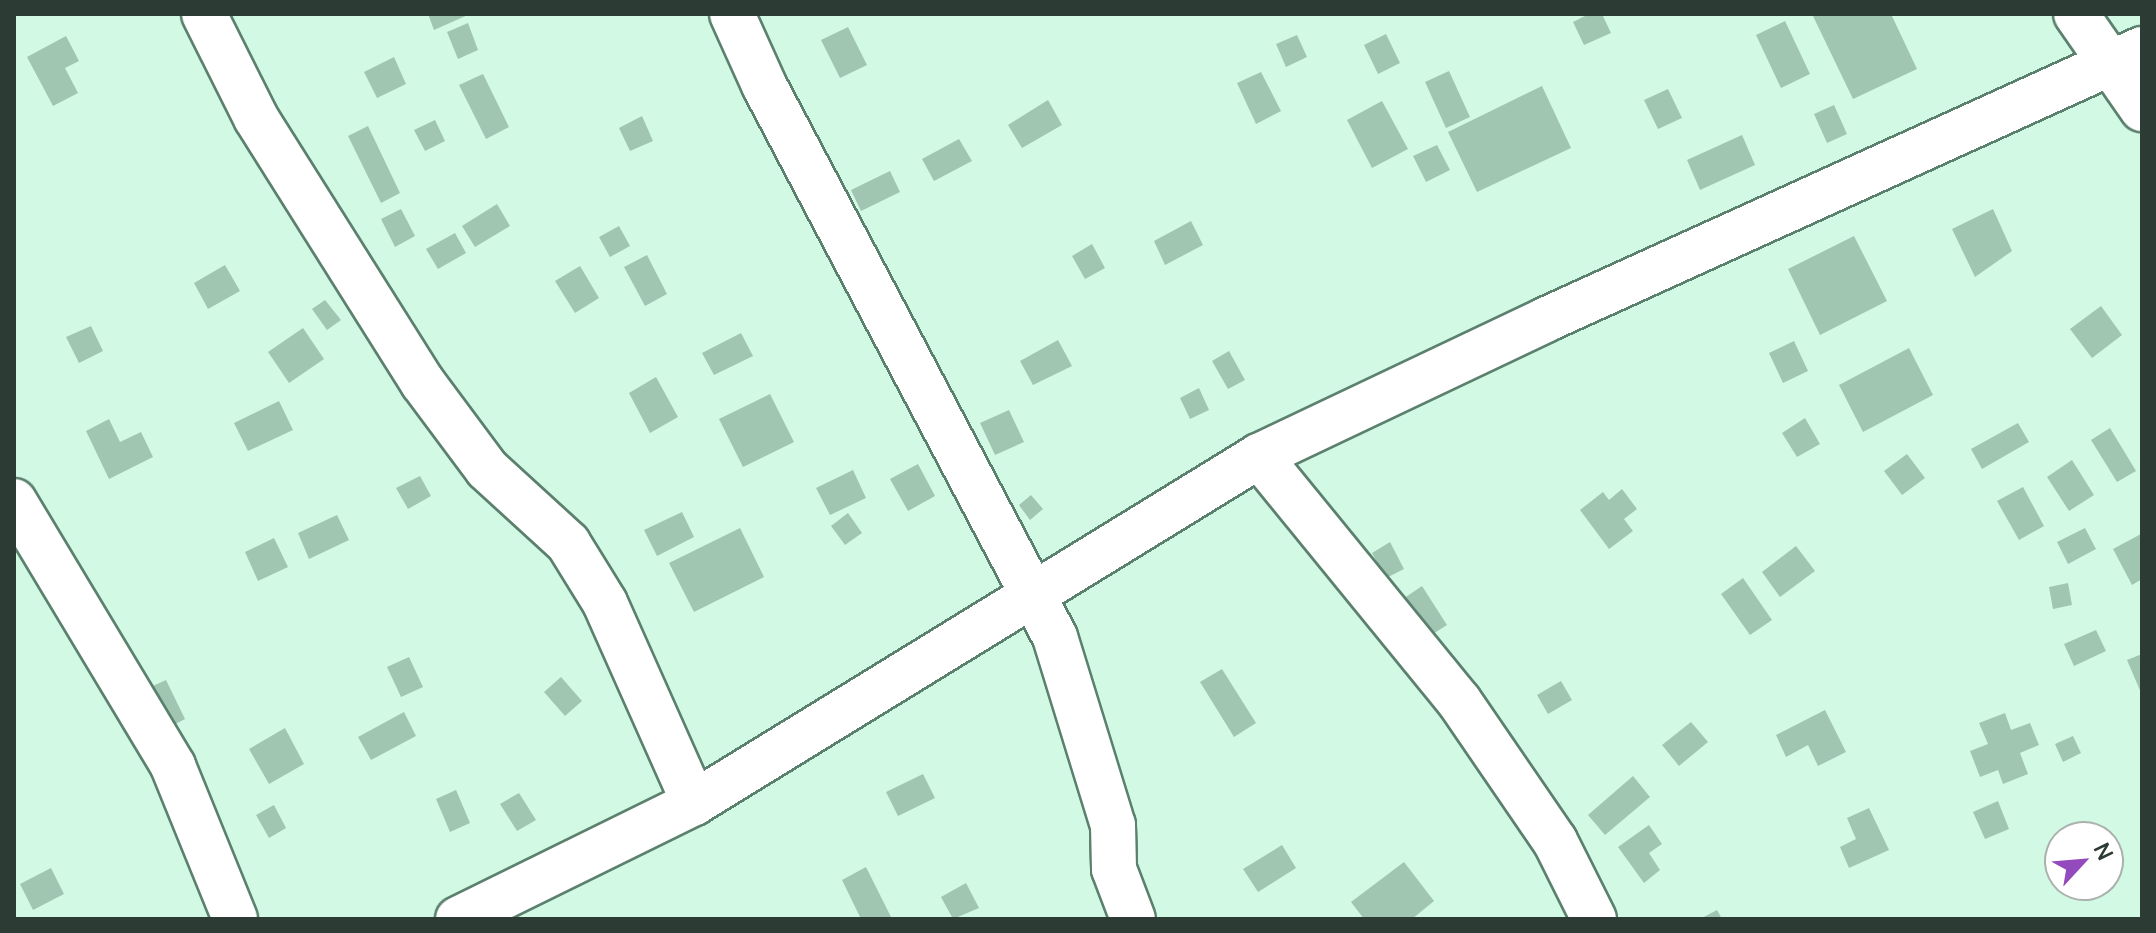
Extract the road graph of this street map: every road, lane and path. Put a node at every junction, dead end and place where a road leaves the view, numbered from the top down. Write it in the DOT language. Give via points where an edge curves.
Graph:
graph roads {
  1 [pos="204,14"];
  2 [pos="732,14"];
  3 [pos="2076,14"];
  4 [pos="2125,57"];
  5 [pos="2142,109"];
  6 [pos="1259,456"];
  7 [pos="14,501"];
  8 [pos="1029,597"];
  9 [pos="694,803"];
  10 [pos="235,919"];
  11 [pos="458,919"];
  12 [pos="1133,919"];
  13 [pos="1594,919"];
  1 -- 9 [label="street" via="256,118 423,383 487,469 568,543 583,567 605,603"];
  2 -- 8 [label="street"];
  3 -- 4 [label="street"];
  4 -- 5 [label="street"];
  4 -- 6 [label="street"];
  6 -- 8 [label="street"];
  6 -- 13 [label="street" via="1459,701 1555,841"];
  7 -- 10 [label="street" via="173,766"];
  8 -- 9 [label="street"];
  8 -- 12 [label="street" via="1055,637 1113,825 1114,869"];
  9 -- 11 [label="street"];
}
